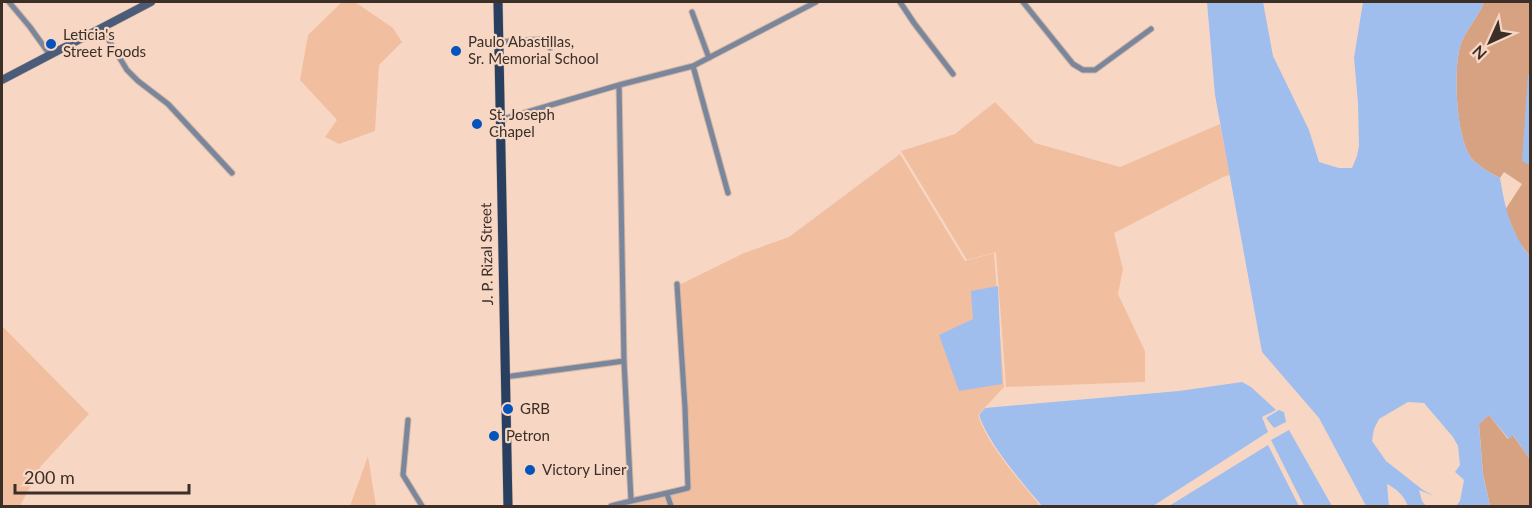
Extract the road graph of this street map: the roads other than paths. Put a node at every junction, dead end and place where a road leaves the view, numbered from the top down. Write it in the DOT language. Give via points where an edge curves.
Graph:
graph roads {
  1 [pos="9,2"];
  2 [pos="151,2"];
  3 [pos="498,2"];
  4 [pos="816,2"];
  5 [pos="900,2"];
  6 [pos="1023,2"];
  7 [pos="692,12"];
  8 [pos="102,28"];
  9 [pos="1151,29"];
  10 [pos="498,42"];
  11 [pos="550,48"];
  12 [pos="50,55"];
  13 [pos="709,58"];
  14 [pos="693,66"];
  15 [pos="953,74"];
  16 [pos="2,80"];
  17 [pos="619,85"];
  18 [pos="500,120"];
  19 [pos="232,173"];
  20 [pos="728,193"];
  21 [pos="677,284"];
  22 [pos="624,361"];
  23 [pos="505,376"];
  24 [pos="408,420"];
  25 [pos="667,494"];
  26 [pos="631,500"];
  27 [pos="422,507"];
  28 [pos="508,507"];
  29 [pos="611,507"];
  30 [pos="671,507"];
  1 -- 12 [label="street"];
  2 -- 8 [label="main road"];
  3 -- 10 [label="main road, J. P. Rizal Street"];
  4 -- 13 [label="street"];
  5 -- 15 [label="street"];
  6 -- 9 [label="street" via="1073,64 1083,70 1095,70"];
  7 -- 13 [label="street"];
  8 -- 12 [label="main road"];
  8 -- 19 [label="street" via="128,70 168,104"];
  10 -- 11 [label="street" via="547,39"];
  10 -- 18 [label="main road, J. P. Rizal Street"];
  12 -- 16 [label="main road"];
  13 -- 14 [label="street"];
  14 -- 17 [label="street"];
  14 -- 20 [label="street"];
  17 -- 18 [label="street"];
  17 -- 22 [label="street"];
  18 -- 23 [label="main road, J. P. Rizal Street"];
  21 -- 25 [label="street" via="688,488"];
  22 -- 23 [label="street"];
  22 -- 26 [label="street"];
  23 -- 28 [label="main road, J. P. Rizal Street"];
  24 -- 27 [label="street" via="404,475"];
  25 -- 26 [label="street"];
  25 -- 30 [label="street"];
  26 -- 29 [label="street"];
}
